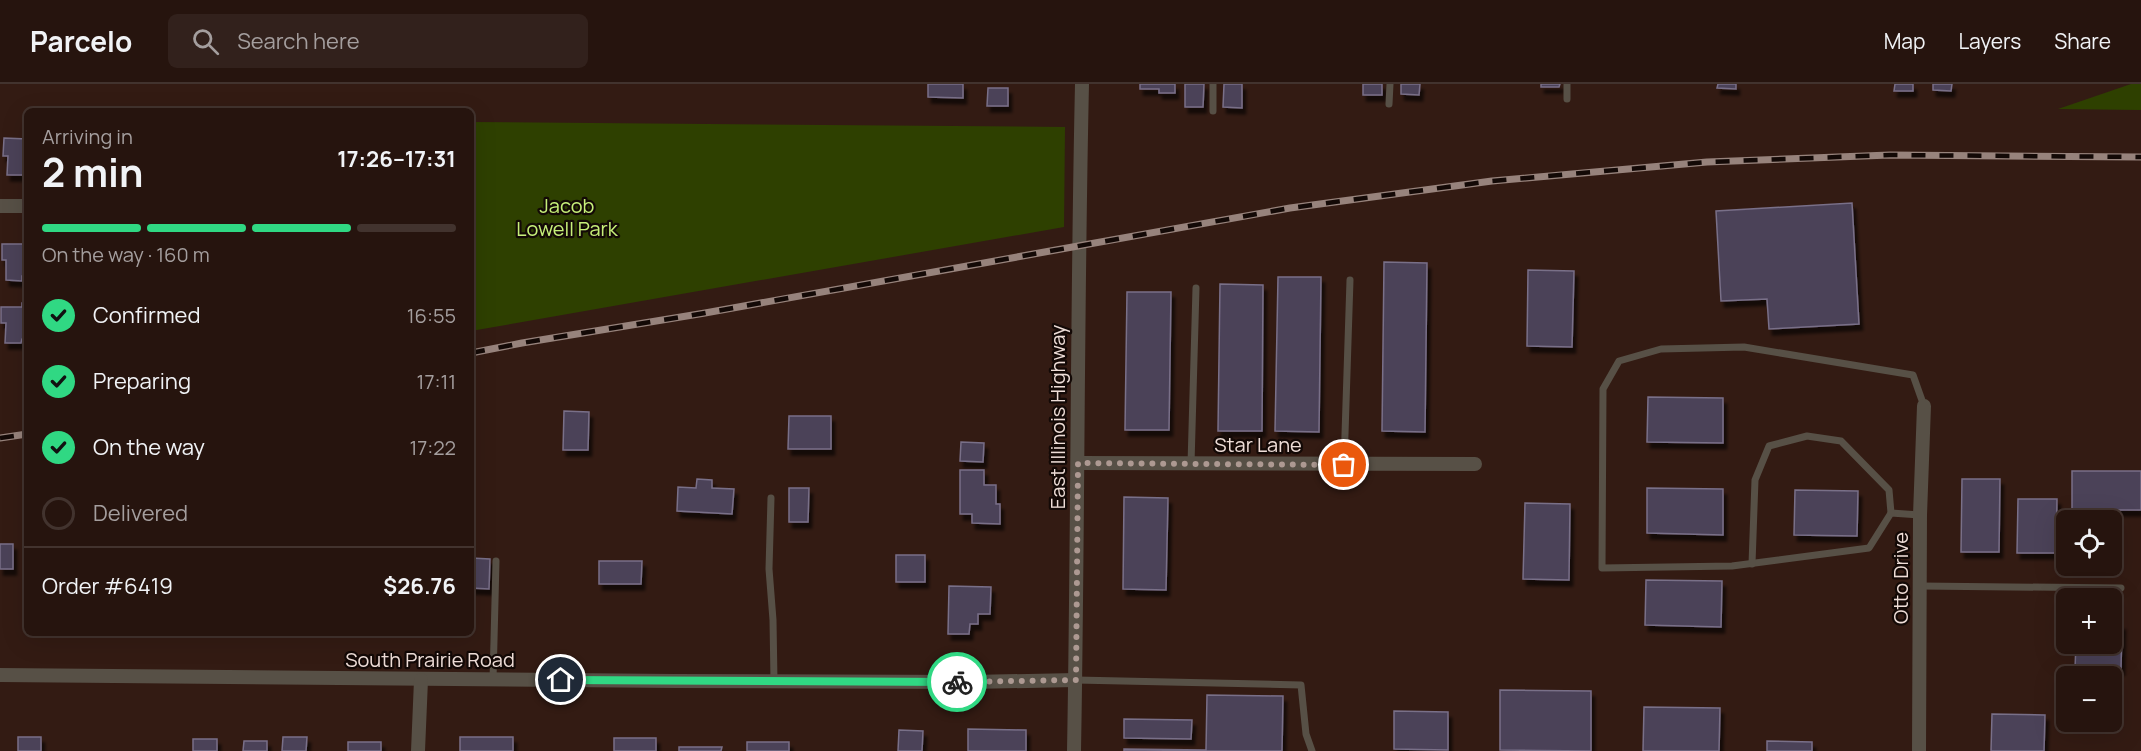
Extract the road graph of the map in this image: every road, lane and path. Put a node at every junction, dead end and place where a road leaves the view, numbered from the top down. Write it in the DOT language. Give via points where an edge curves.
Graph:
graph roads {
  1 [pos="1082,84"];
  2 [pos="1214,84"];
  3 [pos="1390,84"];
  4 [pos="1567,84"];
  5 [pos="1567,99"];
  6 [pos="1389,104"];
  7 [pos="1213,111"];
  8 [pos="0,206"];
  9 [pos="24,207"];
  10 [pos="1350,280"];
  11 [pos="1196,288"];
  12 [pos="1924,406"];
  13 [pos="1078,463"];
  14 [pos="1191,464"];
  15 [pos="1475,464"];
  16 [pos="1344,465"];
  17 [pos="771,498"];
  18 [pos="1891,513"];
  19 [pos="1920,515"];
  20 [pos="496,561"];
  21 [pos="1752,564"];
  22 [pos="1921,586"];
  23 [pos="2121,588"];
  24 [pos="0,675"];
  25 [pos="421,680"];
  26 [pos="493,680"];
  27 [pos="1076,680"];
  28 [pos="774,681"];
  29 [pos="418,751"];
  30 [pos="1074,751"];
  31 [pos="1312,751"];
  32 [pos="1919,751"];
  1 -- 13 [label="street, East Illinois Highway"];
  2 -- 7 [label="lane"];
  3 -- 6 [label="lane"];
  4 -- 5 [label="lane"];
  8 -- 9 [label="street"];
  10 -- 16 [label="lane"];
  11 -- 14 [label="lane"];
  12 -- 19 [label="street, Otto Drive"];
  12 -- 21 [label="lane" via="1913,375 1744,347 1660,349 1619,362 1603,390 1602,568"];
  13 -- 14 [label="street, Star Lane"];
  13 -- 27 [label="street, East Illinois Highway"];
  14 -- 16 [label="street, Star Lane"];
  15 -- 16 [label="street, Star Lane"];
  17 -- 28 [label="lane" via="769,569"];
  18 -- 19 [label="lane"];
  18 -- 21 [label="lane" via="1869,548"];
  18 -- 21 [label="lane" via="1889,489 1841,441 1808,436 1769,446 1755,480"];
  19 -- 22 [label="street, Otto Drive"];
  20 -- 26 [label="lane"];
  22 -- 23 [label="lane"];
  22 -- 32 [label="street, Otto Drive"];
  24 -- 25 [label="street, South Prairie Road"];
  25 -- 26 [label="street, South Prairie Road"];
  25 -- 29 [label="street"];
  26 -- 28 [label="street, South Prairie Road"];
  27 -- 28 [label="street, South Prairie Road"];
  27 -- 30 [label="street, East Illinois Highway"];
  27 -- 31 [label="lane" via="1301,685 1306,734"];
}
